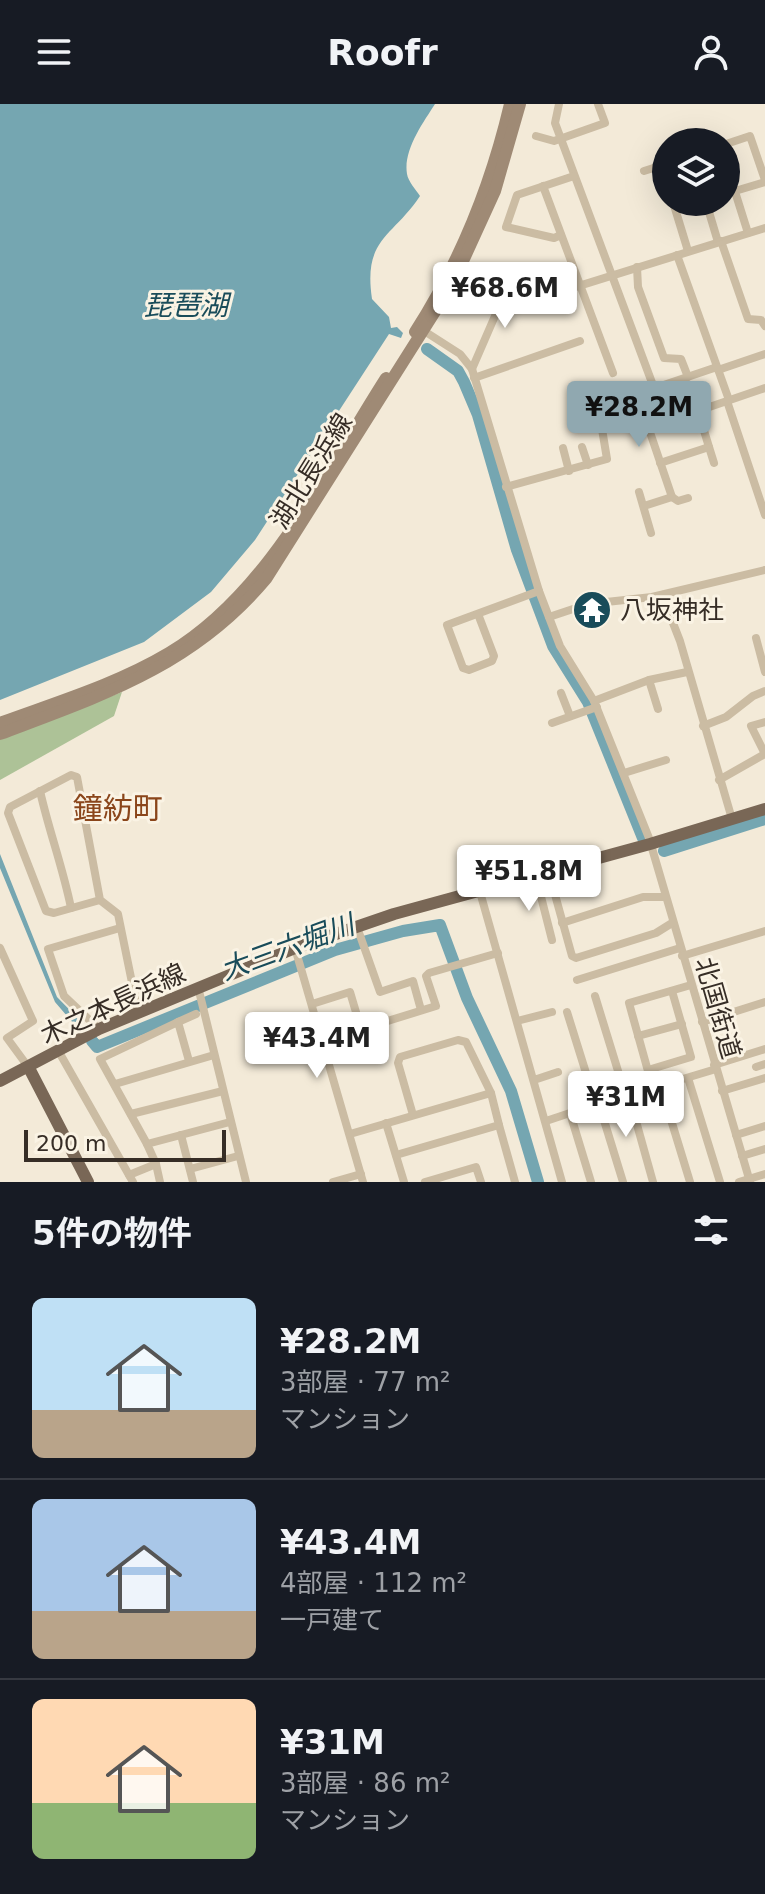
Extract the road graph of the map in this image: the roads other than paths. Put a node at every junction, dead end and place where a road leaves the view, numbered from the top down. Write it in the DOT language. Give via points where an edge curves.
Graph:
graph roads {
  1 [pos="510,104"];
  2 [pos="520,104"];
  3 [pos="559,104"];
  4 [pos="598,104"];
  5 [pos="536,136"];
  6 [pos="561,139"];
  7 [pos="740,139"];
  8 [pos="652,169"];
  9 [pos="644,171"];
  10 [pos="574,176"];
  11 [pos="765,181"];
  12 [pos="543,186"];
  13 [pos="740,189"];
  14 [pos="740,207"];
  15 [pos="677,216"];
  16 [pos="711,216"];
  17 [pos="765,228"];
  18 [pos="748,233"];
  19 [pos="561,235"];
  20 [pos="720,241"];
  21 [pos="688,251"];
  22 [pos="677,255"];
  23 [pos="637,267"];
  24 [pos="610,276"];
  25 [pos="511,279"];
  26 [pos="580,285"];
  27 [pos="495,312"];
  28 [pos="765,326"];
  29 [pos="422,329"];
  30 [pos="580,341"];
  31 [pos="765,354"];
  32 [pos="718,368"];
  33 [pos="473,373"];
  34 [pos="613,373"];
  35 [pos="688,377"];
  36 [pos="654,388"];
  37 [pos="765,388"];
  38 [pos="611,397"];
  39 [pos="728,401"];
  40 [pos="641,405"];
  41 [pos="698,411"];
  42 [pos="618,415"];
  43 [pos="648,428"];
  44 [pos="582,447"];
  45 [pos="709,447"];
  46 [pos="563,448"];
  47 [pos="660,463"];
  48 [pos="714,463"];
  49 [pos="588,465"];
  50 [pos="569,471"];
  51 [pos="506,487"];
  52 [pos="639,492"];
  53 [pos="672,497"];
  54 [pos="688,498"];
  55 [pos="644,506"];
  56 [pos="765,515"];
  57 [pos="651,533"];
  58 [pos="765,570"];
  59 [pos="535,593"];
  60 [pos="662,595"];
  61 [pos="478,614"];
  62 [pos="549,617"];
  63 [pos="756,638"];
  64 [pos="687,672"];
  65 [pos="765,672"];
  66 [pos="649,680"];
  67 [pos="765,691"];
  68 [pos="561,693"];
  69 [pos="594,706"];
  70 [pos="658,709"];
  71 [pos="570,716"];
  72 [pos="765,722"];
  73 [pos="0,723"];
  74 [pos="552,723"];
  75 [pos="703,726"];
  76 [pos="0,734"];
  77 [pos="764,754"];
  78 [pos="666,760"];
  79 [pos="624,773"];
  80 [pos="719,780"];
  81 [pos="40,791"];
  82 [pos="765,809"];
  83 [pos="732,819"];
  84 [pos="650,844"];
  85 [pos="549,873"];
  86 [pos="536,877"];
  87 [pos="480,892"];
  88 [pos="665,897"];
  89 [pos="100,900"];
  90 [pos="71,908"];
  91 [pos="562,923"];
  92 [pos="672,923"];
  93 [pos="120,928"];
  94 [pos="359,931"];
  95 [pos="765,931"];
  96 [pos="552,940"];
  97 [pos="0,948"];
  98 [pos="681,952"];
  99 [pos="297,953"];
  100 [pos="498,953"];
  101 [pos="4,965"];
  102 [pos="577,980"];
  103 [pos="691,985"];
  104 [pos="672,991"];
  105 [pos="595,996"];
  106 [pos="765,1002"];
  107 [pos="199,1003"];
  108 [pos="312,1004"];
  109 [pos="421,1010"];
  110 [pos="138,1012"];
  111 [pos="552,1012"];
  112 [pos="567,1012"];
  113 [pos="517,1021"];
  114 [pos="178,1022"];
  115 [pos="702,1022"];
  116 [pos="682,1024"];
  117 [pos="361,1029"];
  118 [pos="97,1030"];
  119 [pos="638,1036"];
  120 [pos="3,1039"];
  121 [pos="323,1041"];
  122 [pos="765,1049"];
  123 [pos="59,1052"];
  124 [pos="214,1055"];
  125 [pos="189,1061"];
  126 [pos="715,1067"];
  127 [pos="29,1068"];
  128 [pos="648,1070"];
  129 [pos="558,1072"];
  130 [pos="688,1078"];
  131 [pos="765,1078"];
  132 [pos="534,1080"];
  133 [pos="0,1081"];
  134 [pos="115,1084"];
  135 [pos="657,1088"];
  136 [pos="223,1091"];
  137 [pos="722,1091"];
  138 [pos="491,1093"];
  139 [pos="627,1096"];
  140 [pos="598,1105"];
  141 [pos="570,1113"];
  142 [pos="131,1114"];
  143 [pos="413,1115"];
  144 [pos="546,1121"];
  145 [pos="230,1122"];
  146 [pos="386,1123"];
  147 [pos="499,1125"];
  148 [pos="765,1126"];
  149 [pos="350,1134"];
  150 [pos="181,1135"];
  151 [pos="736,1135"];
  152 [pos="147,1144"];
  153 [pos="765,1149"];
  154 [pos="396,1155"];
  155 [pos="238,1156"];
  156 [pos="742,1156"];
  157 [pos="156,1164"];
  158 [pos="190,1169"];
  159 [pos="765,1174"];
  160 [pos="362,1178"];
  161 [pos="131,1179"];
  162 [pos="750,1180"];
  163 [pos="88,1182"];
  164 [pos="160,1182"];
  165 [pos="193,1182"];
  166 [pos="246,1182"];
  167 [pos="333,1182"];
  168 [pos="404,1182"];
  169 [pos="425,1182"];
  170 [pos="481,1182"];
  171 [pos="515,1182"];
  172 [pos="562,1182"];
  173 [pos="591,1182"];
  174 [pos="623,1182"];
  175 [pos="653,1182"];
  176 [pos="690,1182"];
  177 [pos="720,1182"];
  178 [pos="739,1182"];
  1 -- 29 [label="main road, 湖北長浜線" via="481,202"];
  2 -- 29 [label="main road, 湖北長浜線" via="485,217"];
  3 -- 6 [label="street" via="555,123"];
  4 -- 6 [label="street" via="605,123"];
  5 -- 6 [label="street"];
  6 -- 10 [label="street"];
  7 -- 11 [label="street" via="750,136"];
  8 -- 9 [label="street"];
  10 -- 12 [label="street"];
  10 -- 24 [label="street"];
  11 -- 13 [label="street"];
  12 -- 19 [label="street"];
  12 -- 19 [label="street" via="517,195 506,227"];
  14 -- 18 [label="street"];
  15 -- 21 [label="street"];
  16 -- 20 [label="street"];
  17 -- 18 [label="street"];
  18 -- 20 [label="street"];
  19 -- 26 [label="street"];
  20 -- 21 [label="street"];
  20 -- 28 [label="street" via="748,319 761,320"];
  21 -- 22 [label="street"];
  22 -- 23 [label="street"];
  22 -- 32 [label="street"];
  23 -- 24 [label="street"];
  23 -- 35 [label="street" via="638,287 664,358 681,359"];
  24 -- 26 [label="street"];
  24 -- 36 [label="street"];
  25 -- 27 [label="street"];
  26 -- 27 [label="street"];
  26 -- 34 [label="street"];
  27 -- 33 [label="street"];
  29 -- 33 [label="street" via="460,354"];
  29 -- 73 [label="main road, 湖北長浜線" via="274,553 224,611 198,634 136,671"];
  29 -- 76 [label="main road, 湖北長浜線" via="280,561 230,617 140,679"];
  30 -- 33 [label="street"];
  31 -- 32 [label="street"];
  32 -- 35 [label="street"];
  32 -- 39 [label="street"];
  33 -- 51 [label="street, 北国街道"];
  35 -- 36 [label="street"];
  36 -- 40 [label="street" via="637,394"];
  37 -- 39 [label="street"];
  38 -- 42 [label="street"];
  39 -- 41 [label="street"];
  39 -- 56 [label="street"];
  40 -- 42 [label="street"];
  40 -- 43 [label="street"];
  41 -- 43 [label="street"];
  41 -- 45 [label="street"];
  42 -- 49 [label="street" via="600,425 609,458"];
  43 -- 47 [label="street"];
  44 -- 49 [label="street"];
  45 -- 47 [label="street"];
  45 -- 48 [label="street"];
  46 -- 50 [label="street"];
  47 -- 53 [label="street"];
  49 -- 50 [label="street"];
  50 -- 51 [label="street"];
  51 -- 59 [label="street, 北国街道"];
  52 -- 55 [label="street"];
  53 -- 54 [label="street"];
  53 -- 55 [label="street"];
  55 -- 57 [label="street"];
  58 -- 60 [label="street"];
  59 -- 61 [label="street"];
  59 -- 62 [label="street, 北国街道"];
  60 -- 62 [label="street" via="588,604"];
  60 -- 64 [label="street"];
  61 -- 61 [label="street" via="447,625 463,668 469,670 494,656"];
  62 -- 69 [label="street, 北国街道"];
  63 -- 65 [label="street"];
  64 -- 66 [label="street"];
  64 -- 75 [label="street"];
  66 -- 69 [label="street"];
  66 -- 70 [label="street"];
  67 -- 75 [label="street"];
  68 -- 71 [label="street"];
  69 -- 71 [label="street"];
  69 -- 79 [label="street, 北国街道"];
  71 -- 74 [label="street"];
  72 -- 77 [label="street" via="751,726"];
  75 -- 80 [label="street"];
  77 -- 80 [label="street"];
  78 -- 79 [label="street"];
  79 -- 84 [label="street, 北国街道"];
  80 -- 83 [label="street"];
  81 -- 89 [label="street" via="77,777"];
  81 -- 90 [label="street"];
  81 -- 90 [label="street" via="8,813 46,911"];
  82 -- 83 [label="main road, 木之本長浜線"];
  83 -- 84 [label="main road, 木之本長浜線"];
  84 -- 85 [label="main road, 木之本長浜線"];
  84 -- 88 [label="street, 北国街道"];
  85 -- 86 [label="main road, 木之本長浜線"];
  85 -- 91 [label="street"];
  86 -- 87 [label="main road, 木之本長浜線"];
  86 -- 96 [label="street"];
  87 -- 94 [label="main road, 木之本長浜線"];
  87 -- 100 [label="street"];
  88 -- 91 [label="street" via="643,897"];
  88 -- 92 [label="street, 北国街道"];
  89 -- 90 [label="street"];
  89 -- 93 [label="street" via="118,914"];
  91 -- 92 [label="street" via="576,958"];
  92 -- 98 [label="street, 北国街道"];
  93 -- 110 [label="street"];
  93 -- 118 [label="street" via="48,949 64,996"];
  94 -- 99 [label="main road, 木之本長浜線"];
  94 -- 109 [label="street" via="380,992 413,981"];
  95 -- 98 [label="street"];
  97 -- 101 [label="street"];
  98 -- 102 [label="street"];
  98 -- 103 [label="street, 北国街道"];
  99 -- 107 [label="main road, 木之本長浜線"];
  99 -- 108 [label="street"];
  100 -- 109 [label="street" via="426,976 436,1006"];
  100 -- 113 [label="street"];
  101 -- 120 [label="street" via="33,1021"];
  103 -- 104 [label="street"];
  103 -- 115 [label="street, 北国街道"];
  104 -- 116 [label="street"];
  104 -- 119 [label="street" via="629,1003"];
  105 -- 139 [label="street"];
  106 -- 115 [label="street"];
  107 -- 110 [label="main road, 木之本長浜線"];
  107 -- 114 [label="street"];
  107 -- 124 [label="street"];
  108 -- 117 [label="street" via="350,992"];
  108 -- 121 [label="street"];
  109 -- 117 [label="street"];
  110 -- 118 [label="main road, 木之本長浜線"];
  111 -- 113 [label="street"];
  112 -- 140 [label="street"];
  113 -- 132 [label="street"];
  114 -- 125 [label="street"];
  114 -- 134 [label="street" via="100,1059"];
  115 -- 126 [label="street, 北国街道"];
  116 -- 119 [label="street"];
  116 -- 128 [label="street" via="691,1057"];
  117 -- 121 [label="street"];
  118 -- 123 [label="main road, 木之本長浜線"];
  119 -- 128 [label="street"];
  120 -- 127 [label="street"];
  121 -- 149 [label="street"];
  122 -- 126 [label="street"];
  123 -- 127 [label="main road, 木之本長浜線"];
  123 -- 161 [label="street"];
  124 -- 125 [label="street"];
  124 -- 136 [label="street"];
  125 -- 134 [label="street"];
  126 -- 130 [label="street"];
  126 -- 137 [label="street, 北国街道"];
  127 -- 133 [label="main road, 木之本長浜線"];
  127 -- 163 [label="main road"];
  128 -- 135 [label="street"];
  129 -- 132 [label="street"];
  130 -- 135 [label="street"];
  130 -- 177 [label="street"];
  131 -- 137 [label="street"];
  132 -- 144 [label="street"];
  134 -- 142 [label="street"];
  135 -- 139 [label="street"];
  135 -- 176 [label="street"];
  136 -- 142 [label="street"];
  136 -- 145 [label="street"];
  137 -- 151 [label="street, 北国街道"];
  138 -- 143 [label="street"];
  138 -- 143 [label="street" via="466,1042 458,1040 400,1057"];
  138 -- 147 [label="street"];
  139 -- 140 [label="street"];
  139 -- 175 [label="street"];
  140 -- 141 [label="street"];
  140 -- 174 [label="street"];
  141 -- 144 [label="street"];
  141 -- 173 [label="street"];
  142 -- 152 [label="street"];
  143 -- 146 [label="street"];
  144 -- 172 [label="street"];
  145 -- 150 [label="street"];
  145 -- 155 [label="street"];
  146 -- 149 [label="street"];
  146 -- 154 [label="street"];
  147 -- 154 [label="street"];
  147 -- 171 [label="street"];
  148 -- 151 [label="street"];
  149 -- 160 [label="street"];
  150 -- 152 [label="street"];
  150 -- 158 [label="street"];
  151 -- 156 [label="street, 北国街道"];
  152 -- 157 [label="street"];
  153 -- 156 [label="street"];
  154 -- 168 [label="street"];
  155 -- 158 [label="street"];
  155 -- 166 [label="street"];
  156 -- 162 [label="street, 北国街道"];
  157 -- 161 [label="street"];
  157 -- 164 [label="street"];
  158 -- 165 [label="street"];
  159 -- 162 [label="street"];
  160 -- 167 [label="street"];
  162 -- 178 [label="street"];
  169 -- 170 [label="street" via="476,1167"];
}
